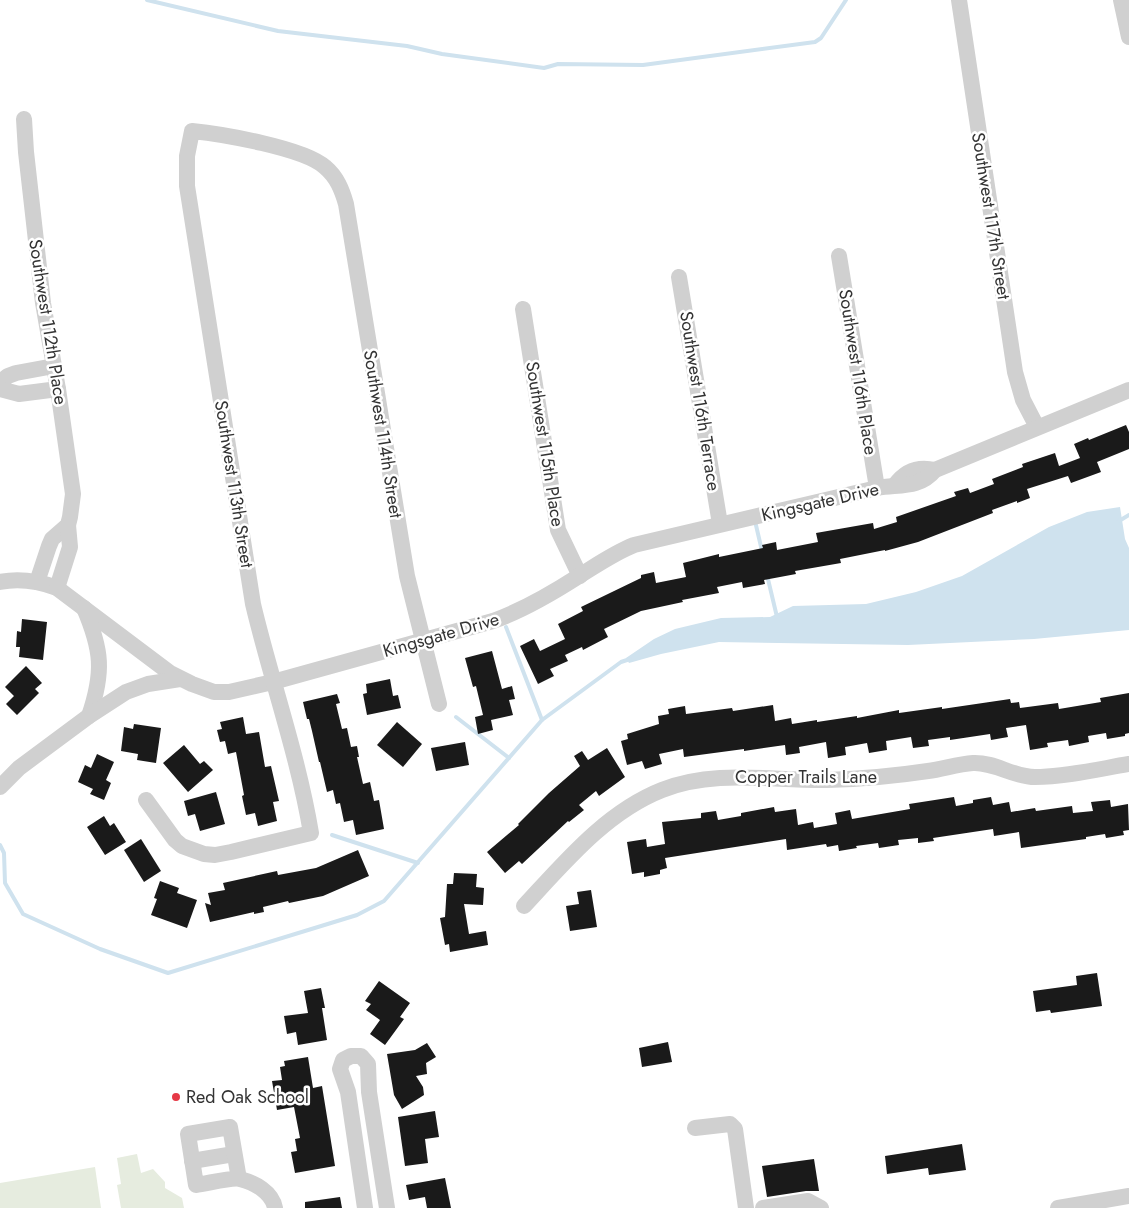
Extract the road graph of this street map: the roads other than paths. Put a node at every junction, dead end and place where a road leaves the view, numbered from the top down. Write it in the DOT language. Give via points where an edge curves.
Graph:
graph roads {
  1 [pos="959,0"];
  2 [pos="1121,0"];
  3 [pos="1129,37"];
  4 [pos="24,119"];
  5 [pos="192,131"];
  6 [pos="840,256"];
  7 [pos="680,277"];
  8 [pos="523,309"];
  9 [pos="54,366"];
  10 [pos="0,382"];
  11 [pos="0,389"];
  12 [pos="58,389"];
  13 [pos="1129,390"];
  14 [pos="1037,427"];
  15 [pos="877,488"];
  16 [pos="720,524"];
  17 [pos="68,525"];
  18 [pos="580,576"];
  19 [pos="0,582"];
  20 [pos="37,582"];
  21 [pos="57,588"];
  22 [pos="84,608"];
  23 [pos="422,641"];
  24 [pos="180,679"];
  25 [pos="273,682"];
  26 [pos="439,704"];
  27 [pos="89,716"];
  28 [pos="1129,764"];
  29 [pos="0,787"];
  30 [pos="146,800"];
  31 [pos="524,906"];
  32 [pos="695,1128"];
  33 [pos="234,1154"];
  34 [pos="192,1161"];
  35 [pos="239,1179"];
  36 [pos="1129,1196"];
  37 [pos="275,1208"];
  38 [pos="365,1208"];
  39 [pos="387,1208"];
  40 [pos="746,1208"];
  41 [pos="763,1208"];
  42 [pos="821,1208"];
  43 [pos="1058,1208"];
  1 -- 14 [label="street, Southwest 117th Street" via="1015,372 1023,400"];
  2 -- 3 [label="street"];
  4 -- 9 [label="street, Southwest 112th Place" via="36,253"];
  5 -- 23 [label="street, Southwest 114th Street" via="298,152 326,167 339,184 346,204 402,547"];
  5 -- 25 [label="street, Southwest 113th Street" via="186,178 189,202 253,604"];
  6 -- 15 [label="street, Southwest 116th Place"];
  7 -- 16 [label="street, Southwest 116th Terrace"];
  8 -- 18 [label="street, Southwest 115th Place" via="557,524"];
  9 -- 10 [label="street" via="16,373"];
  9 -- 12 [label="street, Southwest 112th Place"];
  11 -- 12 [label="street" via="14,394"];
  12 -- 17 [label="street, Southwest 112th Place" via="73,494"];
  13 -- 14 [label="street, Kingsgate Drive"];
  14 -- 15 [label="street, Kingsgate Drive" via="935,470 924,467 902,475 895,485"];
  15 -- 16 [label="street, Kingsgate Drive"];
  16 -- 18 [label="street, Kingsgate Drive" via="634,545"];
  17 -- 20 [label="street" via="48,546"];
  17 -- 21 [label="street, Southwest 112th Place" via="70,547"];
  18 -- 23 [label="street, Kingsgate Drive" via="516,612"];
  19 -- 20 [label="street, Kingsgate Drive"];
  20 -- 21 [label="street, Kingsgate Drive"];
  21 -- 22 [label="street, Kingsgate Drive"];
  22 -- 24 [label="street, Kingsgate Drive"];
  22 -- 27 [label="street" via="95,632 99,655 98,684"];
  23 -- 25 [label="street, Kingsgate Drive"];
  23 -- 26 [label="street, Southwest 114th Street"];
  24 -- 25 [label="street, Kingsgate Drive" via="214,692 229,692"];
  24 -- 27 [label="street" via="136,687"];
  25 -- 30 [label="street, Southwest 113th Street" via="306,802 311,832 231,852 204,854 175,840"];
  27 -- 29 [label="street" via="19,768"];
  28 -- 31 [label="street, Copper Trails Lane" via="1035,777 972,763 851,779 798,780 746,776 692,782 649,796 609,821"];
  32 -- 40 [label="street" via="730,1124 735,1129"];
  33 -- 34 [label="street"];
  33 -- 34 [label="street" via="230,1127 221,1128 188,1134"];
  33 -- 35 [label="street"];
  34 -- 35 [label="street" via="196,1185"];
  35 -- 37 [label="street" via="265,1190"];
  36 -- 43 [label="street"];
  38 -- 39 [label="street" via="348,1092 340,1069 343,1060 351,1056 361,1056 368,1064 369,1092"];
  41 -- 42 [label="street" via="808,1201"];
}
